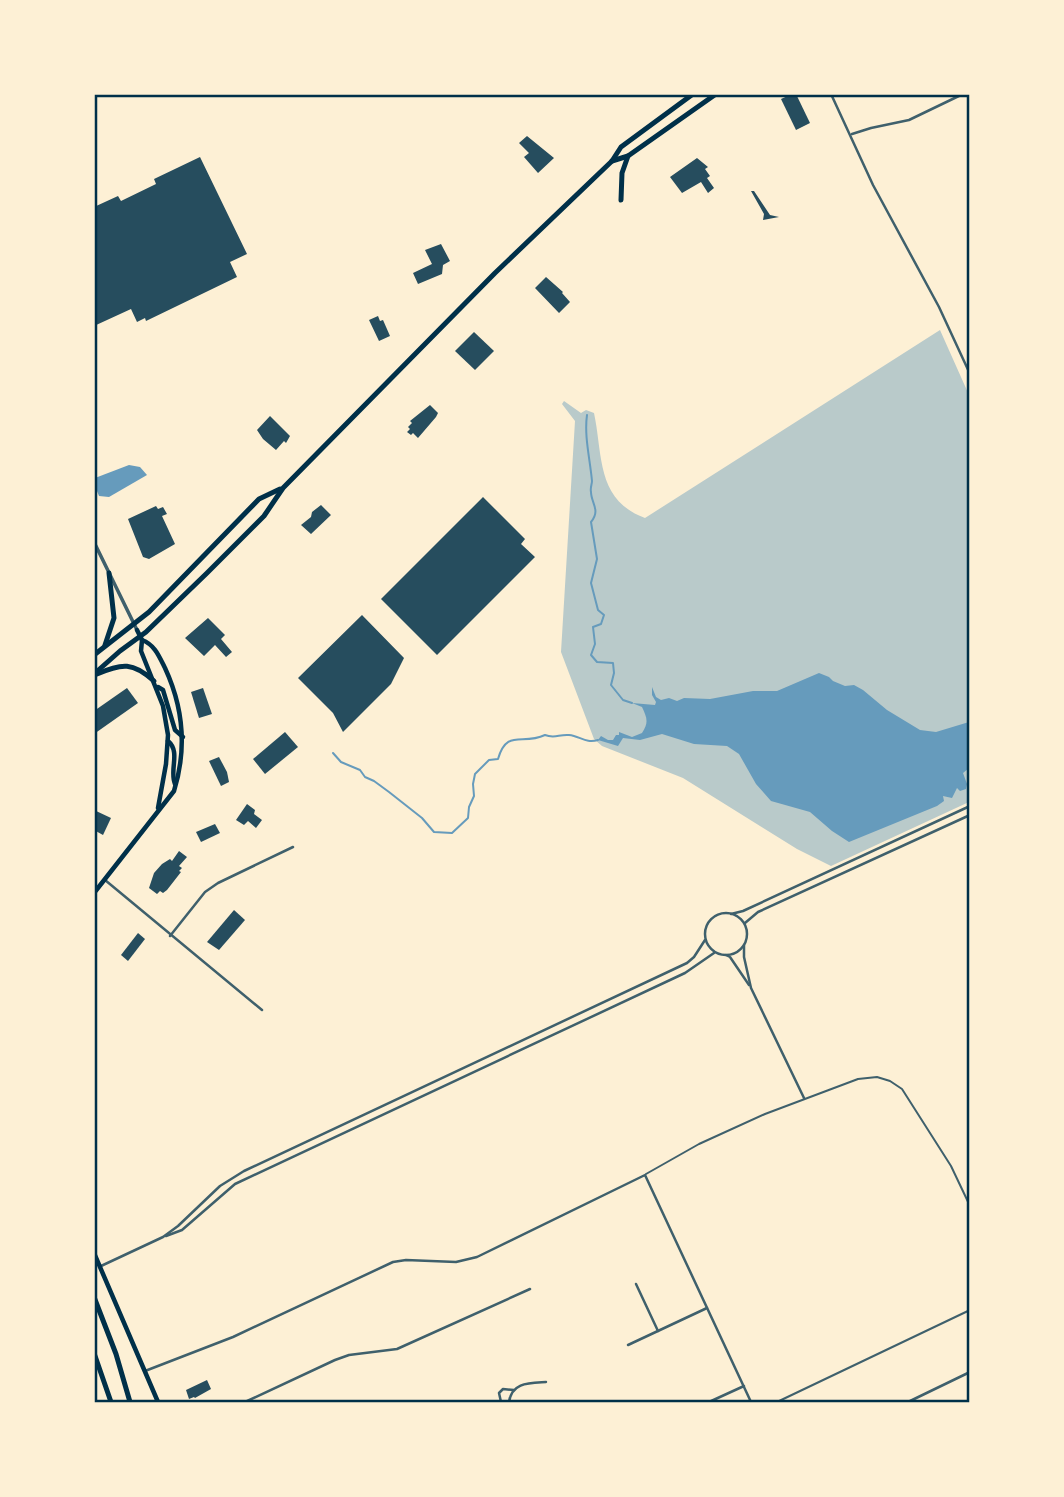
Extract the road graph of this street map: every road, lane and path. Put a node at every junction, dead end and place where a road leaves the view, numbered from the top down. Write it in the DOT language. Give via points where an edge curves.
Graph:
graph roads {
  1 [pos="693,94"];
  2 [pos="716,94"];
  3 [pos="831,94"];
  4 [pos="963,94"];
  5 [pos="850,135"];
  6 [pos="628,156"];
  7 [pos="612,161"];
  8 [pos="621,200"];
  9 [pos="970,374"];
  10 [pos="282,488"];
  11 [pos="94,542"];
  12 [pos="109,573"];
  13 [pos="134,623"];
  14 [pos="140,635"];
  15 [pos="103,648"];
  16 [pos="94,655"];
  17 [pos="94,675"];
  18 [pos="155,684"];
  19 [pos="183,737"];
  20 [pos="168,741"];
  21 [pos="176,785"];
  22 [pos="970,806"];
  23 [pos="158,809"];
  24 [pos="970,816"];
  25 [pos="293,847"];
  26 [pos="105,880"];
  27 [pos="94,893"];
  28 [pos="731,914"];
  29 [pos="745,923"];
  30 [pos="170,936"];
  31 [pos="705,940"];
  32 [pos="744,945"];
  33 [pos="714,953"];
  34 [pos="726,955"];
  35 [pos="751,988"];
  36 [pos="262,1010"];
  37 [pos="804,1098"];
  38 [pos="645,1175"];
  39 [pos="970,1206"];
  40 [pos="198,1207"];
  41 [pos="203,1212"];
  42 [pos="163,1237"];
  43 [pos="94,1253"];
  44 [pos="101,1266"];
  45 [pos="636,1284"];
  46 [pos="530,1289"];
  47 [pos="94,1297"];
  48 [pos="707,1308"];
  49 [pos="970,1310"];
  50 [pos="658,1331"];
  51 [pos="628,1345"];
  52 [pos="94,1353"];
  53 [pos="145,1371"];
  54 [pos="970,1372"];
  55 [pos="546,1382"];
  56 [pos="744,1387"];
  57 [pos="514,1390"];
  58 [pos="111,1402"];
  59 [pos="130,1402"];
  60 [pos="158,1402"];
  61 [pos="245,1402"];
  62 [pos="501,1402"];
  63 [pos="509,1402"];
  64 [pos="709,1402"];
  65 [pos="751,1402"];
  66 [pos="777,1402"];
  67 [pos="908,1402"];
  1 -- 7 [label="main road" via="621,147"];
  2 -- 6 [label="main road"];
  3 -- 5 [label="street"];
  4 -- 5 [label="street" via="909,120"];
  5 -- 9 [label="street"];
  6 -- 7 [label="main road"];
  6 -- 8 [label="main road"];
  7 -- 10 [label="main road"];
  10 -- 13 [label="main road" via="259,499"];
  10 -- 14 [label="main road" via="264,516"];
  11 -- 12 [label="street"];
  12 -- 13 [label="street"];
  12 -- 15 [label="main road" via="114,618"];
  13 -- 14 [label="street"];
  13 -- 15 [label="main road"];
  14 -- 17 [label="main road"];
  14 -- 18 [label="main road" via="141,651"];
  14 -- 19 [label="main road" via="153,646 173,685"];
  15 -- 16 [label="main road"];
  17 -- 18 [label="main road" via="129,666"];
  18 -- 19 [label="main road" via="163,690 175,730"];
  18 -- 20 [label="main road"];
  19 -- 21 [label="main road"];
  20 -- 21 [label="main road" via="175,751 172,775"];
  20 -- 23 [label="main road"];
  21 -- 23 [label="main road"];
  22 -- 28 [label="street"];
  23 -- 26 [label="main road"];
  24 -- 29 [label="street" via="758,912"];
  25 -- 30 [label="street" via="205,892"];
  26 -- 27 [label="main road"];
  26 -- 30 [label="street"];
  28 -- 29 [label="street"];
  28 -- 31 [label="street" via="712,918"];
  29 -- 32 [label="street" via="748,936"];
  30 -- 36 [label="street"];
  31 -- 33 [label="street"];
  31 -- 40 [label="street" via="687,963 238,1175"];
  32 -- 34 [label="street"];
  32 -- 35 [label="street"];
  33 -- 34 [label="street"];
  33 -- 41 [label="street" via="685,973 235,1184"];
  34 -- 35 [label="street"];
  35 -- 37 [label="street"];
  37 -- 38 [label="lane" via="699,1144"];
  37 -- 39 [label="lane" via="858,1079 890,1081 910,1101"];
  38 -- 48 [label="street"];
  38 -- 53 [label="street" via="477,1257 456,1262 393,1262 233,1337"];
  40 -- 41 [label="street"];
  40 -- 42 [label="street"];
  41 -- 42 [label="street" via="182,1230"];
  42 -- 44 [label="street"];
  43 -- 44 [label="main road"];
  44 -- 53 [label="main road"];
  45 -- 50 [label="street"];
  46 -- 61 [label="street" via="397,1349 342,1358"];
  47 -- 59 [label="main road"];
  48 -- 50 [label="street"];
  48 -- 56 [label="street"];
  49 -- 66 [label="lane"];
  50 -- 51 [label="street"];
  52 -- 58 [label="main road"];
  53 -- 60 [label="main road"];
  54 -- 67 [label="street"];
  55 -- 57 [label="street" via="524,1383"];
  56 -- 64 [label="street"];
  56 -- 65 [label="street"];
  57 -- 62 [label="street" via="499,1393"];
  57 -- 63 [label="street"];
}
